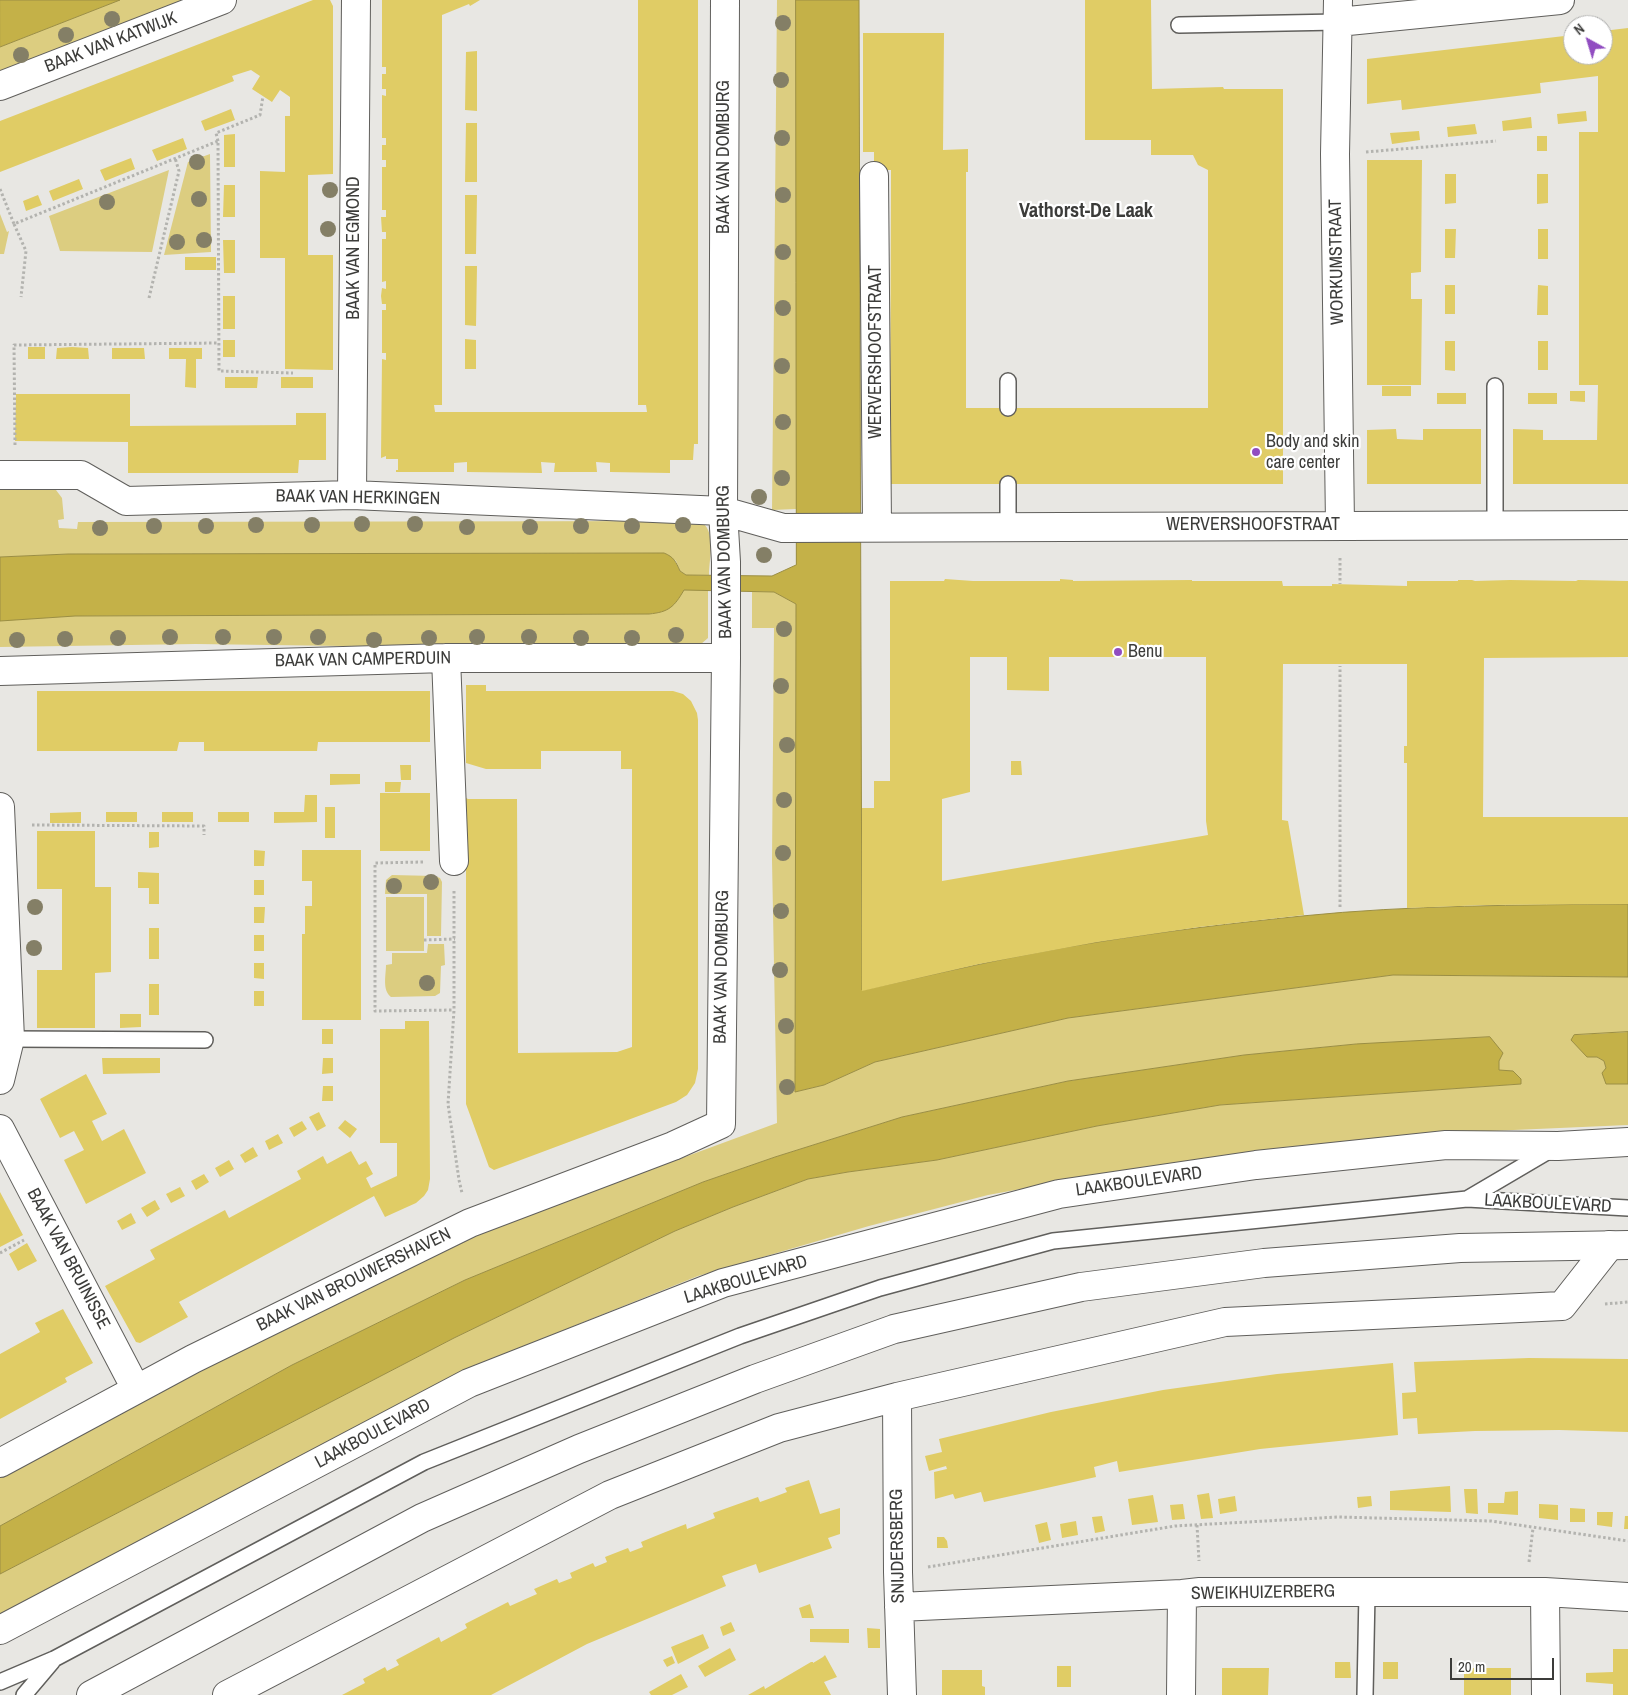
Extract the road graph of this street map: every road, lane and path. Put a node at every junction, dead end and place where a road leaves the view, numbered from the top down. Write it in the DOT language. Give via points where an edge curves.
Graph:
graph roads {
  1 [pos="222,0"];
  2 [pos="356,0"];
  3 [pos="725,0"];
  4 [pos="1560,0"];
  5 [pos="1338,11"];
  6 [pos="1180,25"];
  7 [pos="0,86"];
  8 [pos="263,96"];
  9 [pos="218,141"];
  10 [pos="1496,141"];
  11 [pos="1335,154"];
  12 [pos="175,158"];
  13 [pos="874,176"];
  14 [pos="0,189"];
  15 [pos="14,224"];
  16 [pos="22,297"];
  17 [pos="149,298"];
  18 [pos="219,343"];
  19 [pos="293,374"];
  20 [pos="1008,381"];
  21 [pos="1494,386"];
  22 [pos="1008,408"];
  23 [pos="8,475"];
  24 [pos="1008,484"];
  25 [pos="352,495"];
  26 [pos="723,511"];
  27 [pos="1340,525"];
  28 [pos="1495,525"];
  29 [pos="1628,525"];
  30 [pos="1008,526"];
  31 [pos="874,527"];
  32 [pos="446,658"];
  33 [pos="726,658"];
  34 [pos="1340,666"];
  35 [pos="0,671"];
  36 [pos="0,816"];
  37 [pos="204,835"];
  38 [pos="454,861"];
  39 [pos="1340,907"];
  40 [pos="455,939"];
  41 [pos="424,940"];
  42 [pos="454,1010"];
  43 [pos="10,1039"];
  44 [pos="206,1040"];
  45 [pos="0,1080"];
  46 [pos="721,1124"];
  47 [pos="0,1129"];
  48 [pos="1628,1142"];
  49 [pos="1558,1146"];
  50 [pos="1468,1199"];
  51 [pos="1628,1208"];
  52 [pos="470,1223"];
  53 [pos="1619,1245"];
  54 [pos="136,1389"];
  55 [pos="897,1396"];
  56 [pos="0,1463"];
  57 [pos="1197,1524"];
  58 [pos="1533,1528"];
  59 [pos="1628,1541"];
  60 [pos="1198,1543"];
  61 [pos="1530,1551"];
  62 [pos="898,1572"];
  63 [pos="1367,1592"];
  64 [pos="1545,1592"];
  65 [pos="1182,1594"];
  66 [pos="1628,1597"];
  67 [pos="899,1607"];
  68 [pos="0,1630"];
  69 [pos="54,1659"];
  70 [pos="0,1682"];
  71 [pos="24,1695"];
  72 [pos="91,1695"];
  73 [pos="227,1695"];
  74 [pos="902,1695"];
  75 [pos="1181,1695"];
  76 [pos="1365,1695"];
  77 [pos="1546,1695"];
  1 -- 7 [label="street, BAAK VAN KATWIJK"];
  2 -- 25 [label="street, BAAK VAN EGMOND"];
  3 -- 26 [label="street, BAAK VAN DOMBURG"];
  4 -- 5 [label="street"];
  5 -- 6 [label="lane"];
  5 -- 11 [label="street, WORKUMSTRAAT"];
  8 -- 9 [label="path" via="260,115 216,133"];
  9 -- 12 [label="path"];
  9 -- 18 [label="path"];
  10 -- 11 [label="path"];
  11 -- 27 [label="street, WORKUMSTRAAT"];
  12 -- 15 [label="path"];
  12 -- 17 [label="path" via="179,171"];
  13 -- 31 [label="street, WERVERSHOOFSTRAAT"];
  14 -- 15 [label="path"];
  15 -- 16 [label="path" via="26,251"];
  18 -- 19 [label="path" via="219,371"];
  18 -- 23 [label="path" via="14,344"];
  20 -- 22 [label="lane"];
  21 -- 28 [label="lane"];
  23 -- 25 [label="street, BAAK VAN HERKINGEN" via="81,475 126,501"];
  24 -- 30 [label="lane"];
  25 -- 26 [label="street, BAAK VAN HERKINGEN"];
  26 -- 31 [label="street, WERVERSHOOFSTRAAT" via="783,528"];
  26 -- 33 [label="street, BAAK VAN DOMBURG"];
  27 -- 28 [label="street, WERVERSHOOFSTRAAT"];
  27 -- 30 [label="street, WERVERSHOOFSTRAAT"];
  28 -- 29 [label="street, WERVERSHOOFSTRAAT"];
  30 -- 31 [label="street, WERVERSHOOFSTRAAT"];
  32 -- 33 [label="street, BAAK VAN CAMPERDUIN"];
  32 -- 35 [label="street, BAAK VAN CAMPERDUIN"];
  32 -- 38 [label="street"];
  33 -- 46 [label="street, BAAK VAN DOMBURG"];
  34 -- 39 [label="path"];
  36 -- 37 [label="path" via="204,826"];
  36 -- 43 [label="street"];
  38 -- 40 [label="path"];
  38 -- 42 [label="path" via="375,863 375,1011"];
  40 -- 41 [label="path"];
  40 -- 42 [label="path"];
  42 -- 52 [label="path" via="448,1104 459,1180"];
  43 -- 44 [label="lane"];
  43 -- 45 [label="street"];
  46 -- 52 [label="street, BAAK VAN BROUWERSHAVEN"];
  47 -- 54 [label="street, BAAK VAN BRUINISSE"];
  48 -- 49 [label="street, LAAKBOULEVARD"];
  49 -- 50 [label="lane, LAAKBOULEVARD"];
  49 -- 68 [label="street, LAAKBOULEVARD" via="1446,1145 1256,1165 1059,1194 723,1283 469,1383"];
  50 -- 51 [label="lane, LAAKBOULEVARD"];
  50 -- 69 [label="lane, LAAKBOULEVARD" via="1053,1241 880,1288 740,1336 424,1462"];
  52 -- 54 [label="street, BAAK VAN BROUWERSHAVEN"];
  53 -- 55 [label="street" via="1562,1306 1225,1322"];
  53 -- 72 [label="street" via="1460,1248 1264,1263 1081,1287 894,1329 755,1379 588,1445 422,1518"];
  54 -- 56 [label="street, BAAK VAN BROUWERSHAVEN"];
  55 -- 62 [label="street, SNIJDERSBERG"];
  55 -- 73 [label="street" via="779,1428 610,1495"];
  57 -- 58 [label="path" via="1338,1517 1492,1521"];
  57 -- 60 [label="path"];
  57 -- 62 [label="path"];
  58 -- 59 [label="path"];
  58 -- 61 [label="path"];
  62 -- 67 [label="street, SNIJDERSBERG"];
  63 -- 64 [label="street, SWEIKHUIZERBERG"];
  63 -- 65 [label="street, SWEIKHUIZERBERG"];
  63 -- 76 [label="lane"];
  64 -- 66 [label="street, SWEIKHUIZERBERG"];
  64 -- 77 [label="street"];
  65 -- 67 [label="street, SWEIKHUIZERBERG"];
  65 -- 75 [label="street"];
  67 -- 74 [label="street, SNIJDERSBERG"];
  69 -- 70 [label="lane, LAAKBOULEVARD"];
  69 -- 71 [label="lane, LAAKBOULEVARD"];
}
